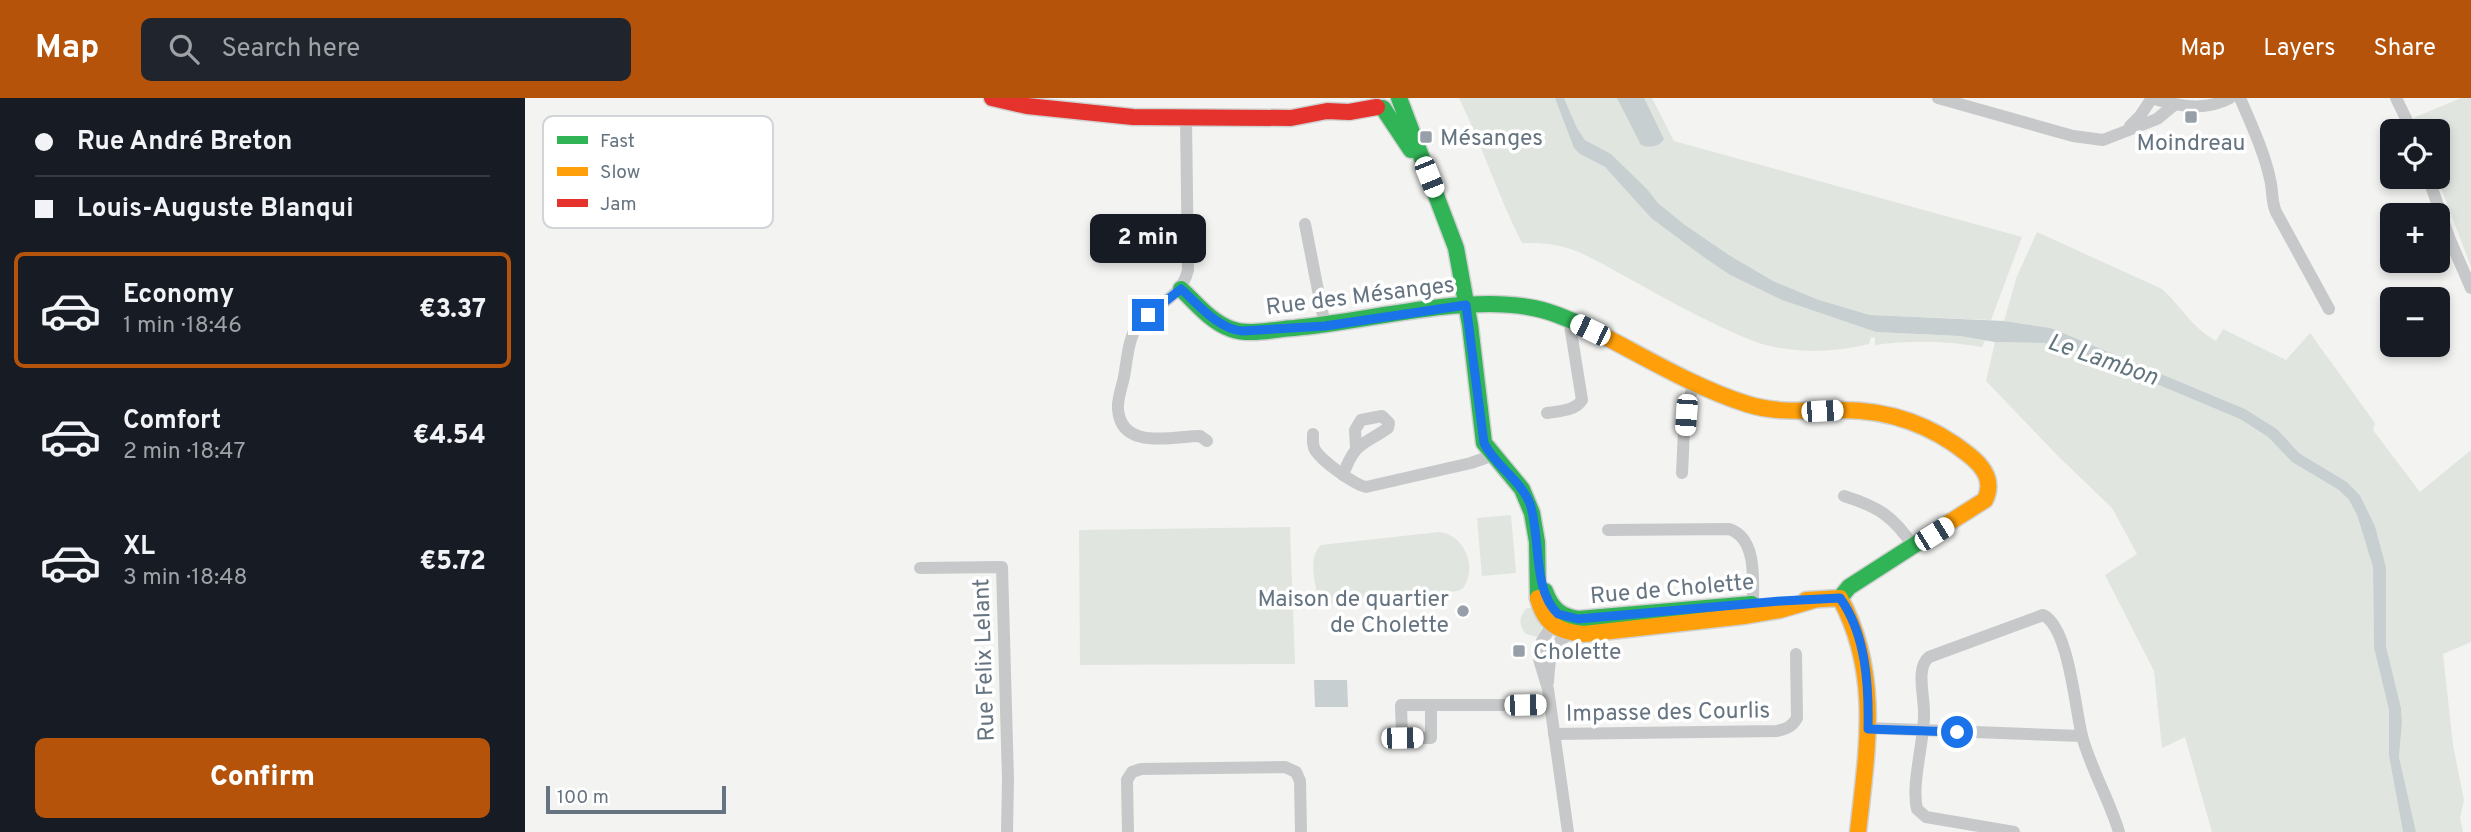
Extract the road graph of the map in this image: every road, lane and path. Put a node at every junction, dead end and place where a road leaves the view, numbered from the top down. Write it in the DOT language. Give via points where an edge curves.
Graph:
graph roads {
  1 [pos="992,98"];
  2 [pos="1350,98"];
  3 [pos="1399,98"];
  4 [pos="1938,98"];
  5 [pos="2153,98"];
  6 [pos="2230,98"];
  7 [pos="2240,98"];
  8 [pos="2396,98"];
  9 [pos="2168,101"];
  10 [pos="1376,104"];
  11 [pos="1327,111"];
  12 [pos="1186,118"];
  13 [pos="2406,119"];
  14 [pos="2127,129"];
  15 [pos="1429,177"];
  16 [pos="2432,189"];
  17 [pos="1305,224"];
  18 [pos="2471,288"];
  19 [pos="1181,289"];
  20 [pos="1466,305"];
  21 [pos="2329,309"];
  22 [pos="1569,319"];
  23 [pos="1325,326"];
  24 [pos="1696,381"];
  25 [pos="1547,413"];
  26 [pos="1313,434"];
  27 [pos="1207,441"];
  28 [pos="1356,448"];
  29 [pos="1491,456"];
  30 [pos="1682,473"];
  31 [pos="1343,475"];
  32 [pos="1844,496"];
  33 [pos="1608,530"];
  34 [pos="1914,547"];
  35 [pos="920,568"];
  36 [pos="1840,598"];
  37 [pos="1814,600"];
  38 [pos="1753,604"];
  39 [pos="1560,627"];
  40 [pos="1796,654"];
  41 [pos="1550,705"];
  42 [pos="1431,706"];
  43 [pos="1868,729"];
  44 [pos="1923,730"];
  45 [pos="1554,734"];
  46 [pos="2082,736"];
  47 [pos="1007,832"];
  48 [pos="1128,832"];
  49 [pos="1301,832"];
  50 [pos="1568,832"];
  51 [pos="1858,832"];
  52 [pos="2014,832"];
  53 [pos="2119,832"];
  1 -- 12 [label="street" via="1133,117"];
  2 -- 11 [label="street"];
  3 -- 10 [label="street" via="1391,106"];
  3 -- 15 [label="street, Rue de Cholette"];
  4 -- 14 [label="street" via="2073,136 2103,140"];
  5 -- 9 [label="street"];
  5 -- 14 [label="street"];
  6 -- 9 [label="street" via="2203,107"];
  7 -- 21 [label="street" via="2262,151 2276,212"];
  8 -- 13 [label="street"];
  9 -- 14 [label="street" via="2157,119"];
  10 -- 11 [label="street"];
  10 -- 15 [label="street, Rue de Cholette"];
  11 -- 12 [label="street" via="1291,118"];
  12 -- 19 [label="street" via="1188,261"];
  15 -- 20 [label="street, Rue de Cholette" via="1456,248"];
  16 -- 18 [label="street"];
  17 -- 23 [label="street"];
  19 -- 23 [label="street, Rue des Mésanges" via="1235,330"];
  19 -- 27 [label="street" via="1135,328 1118,412 1125,427 1139,436 1158,440 1200,436"];
  20 -- 22 [label="street, Rue des Mésanges" via="1518,306"];
  20 -- 23 [label="street, Rue des Mésanges"];
  20 -- 29 [label="street, Rue de Cholette" via="1484,443"];
  22 -- 24 [label="street, Rue des Mésanges"];
  22 -- 25 [label="street" via="1581,400 1572,408"];
  24 -- 30 [label="street" via="1688,400"];
  24 -- 34 [label="street, Rue des Mésanges" via="1746,404 1783,412 1845,410 1899,417 1931,429 1966,452 1981,465 1990,492 1976,508"];
  26 -- 31 [label="street" via="1313,448"];
  28 -- 31 [label="street"];
  29 -- 31 [label="street" via="1366,487"];
  29 -- 39 [label="street, Rue de Cholette" via="1525,494 1546,595"];
  32 -- 34 [label="street" via="1882,511"];
  33 -- 38 [label="street" via="1735,531 1750,549"];
  34 -- 36 [label="street, Rue des Mésanges" via="1849,587"];
  35 -- 47 [label="street, Rue Felix Lelant" via="1002,567"];
  36 -- 37 [label="street, Rue de Cholette"];
  36 -- 43 [label="street" via="1859,639"];
  37 -- 38 [label="street, Rue de Cholette"];
  37 -- 39 [label="street, Rue de Cholette" via="1775,611 1635,629"];
  38 -- 39 [label="street, Rue de Cholette" via="1578,619"];
  39 -- 41 [label="street" via="1542,641 1539,659"];
  40 -- 45 [label="street, Impasse des Courlis" via="1797,718 1777,732"];
  41 -- 42 [label="street"];
  41 -- 45 [label="street"];
  43 -- 44 [label="street"];
  43 -- 51 [label="street"];
  44 -- 46 [label="street"];
  44 -- 46 [label="street" via="1922,668 1926,659 2043,615 2054,625 2070,670"];
  44 -- 52 [label="street" via="1919,812"];
  45 -- 50 [label="street"];
  46 -- 53 [label="street"];
  48 -- 49 [label="street" via="1127,780 1132,772 1285,767 1296,772 1300,781"];
}
